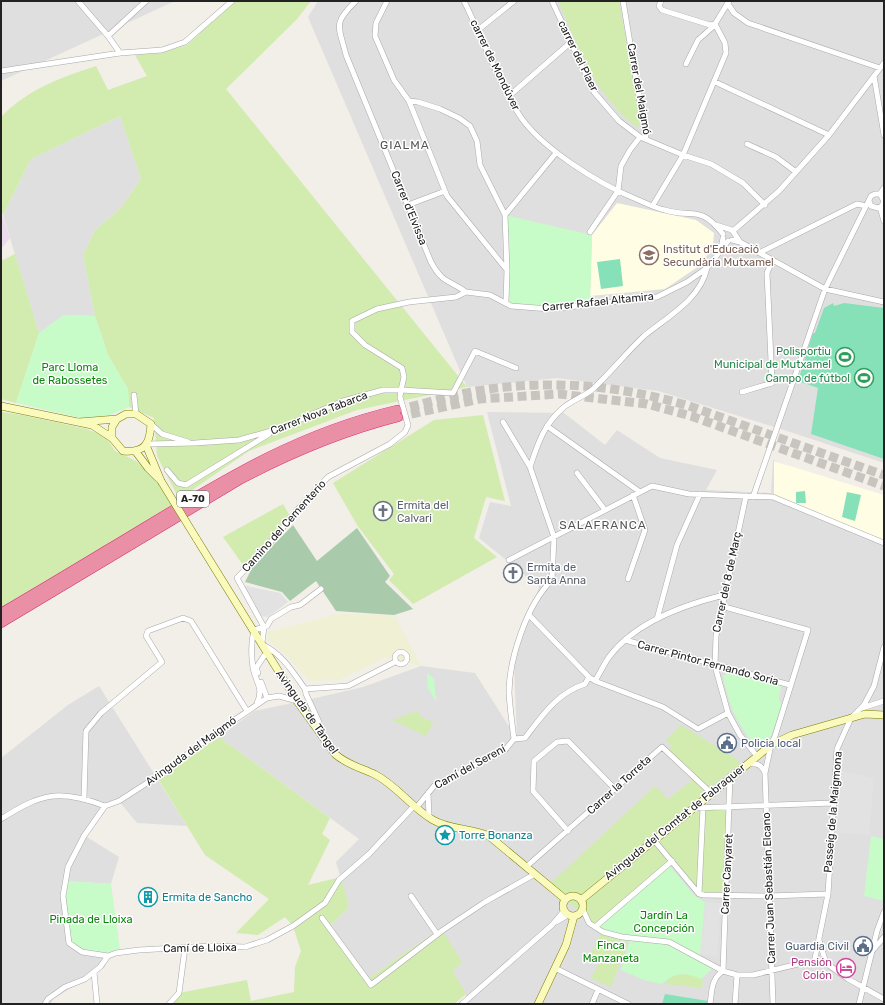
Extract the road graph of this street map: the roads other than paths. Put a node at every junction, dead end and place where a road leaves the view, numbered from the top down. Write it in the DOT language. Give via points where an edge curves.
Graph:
graph roads {
  1 [pos="78,1"];
  2 [pos="146,1"];
  3 [pos="232,1"];
  4 [pos="356,1"];
  5 [pos="387,1"];
  6 [pos="464,1"];
  7 [pos="514,1"];
  8 [pos="552,1"];
  9 [pos="623,1"];
  10 [pos="660,1"];
  11 [pos="729,2"];
  12 [pos="716,24"];
  13 [pos="478,30"];
  14 [pos="108,36"];
  15 [pos="571,42"];
  16 [pos="120,54"];
  17 [pos="884,63"];
  18 [pos="686,64"];
  19 [pos="880,68"];
  20 [pos="1,71"];
  21 [pos="874,76"];
  22 [pos="715,82"];
  23 [pos="509,96"];
  24 [pos="409,102"];
  25 [pos="884,134"];
  26 [pos="829,135"];
  27 [pos="640,137"];
  28 [pos="646,139"];
  29 [pos="747,144"];
  30 [pos="556,153"];
  31 [pos="683,155"];
  32 [pos="796,172"];
  33 [pos="884,188"];
  34 [pos="445,191"];
  35 [pos="618,191"];
  36 [pos="880,194"];
  37 [pos="884,200"];
  38 [pos="765,204"];
  39 [pos="868,204"];
  40 [pos="408,205"];
  41 [pos="653,205"];
  42 [pos="880,208"];
  43 [pos="505,215"];
  44 [pos="884,221"];
  45 [pos="716,225"];
  46 [pos="590,232"];
  47 [pos="731,235"];
  48 [pos="723,236"];
  49 [pos="721,248"];
  50 [pos="759,253"];
  51 [pos="772,260"];
  52 [pos="707,268"];
  53 [pos="507,270"];
  54 [pos="825,289"];
  55 [pos="466,292"];
  56 [pos="506,302"];
  57 [pos="884,302"];
  58 [pos="516,368"];
  59 [pos="401,390"];
  60 [pos="742,392"];
  61 [pos="134,395"];
  62 [pos="1,406"];
  63 [pos="136,414"];
  64 [pos="117,419"];
  65 [pos="80,422"];
  66 [pos="503,422"];
  67 [pos="151,424"];
  68 [pos="547,426"];
  69 [pos="275,430"];
  70 [pos="112,438"];
  71 [pos="195,444"];
  72 [pos="146,445"];
  73 [pos="136,452"];
  74 [pos="530,467"];
  75 [pos="167,470"];
  76 [pos="577,473"];
  77 [pos="161,481"];
  78 [pos="640,492"];
  79 [pos="700,494"];
  80 [pos="633,495"];
  81 [pos="746,496"];
  82 [pos="753,497"];
  83 [pos="605,510"];
  84 [pos="554,537"];
  85 [pos="884,543"];
  86 [pos="508,560"];
  87 [pos="628,579"];
  88 [pos="321,589"];
  89 [pos="724,595"];
  90 [pos="721,606"];
  91 [pos="1,614"];
  92 [pos="529,615"];
  93 [pos="657,619"];
  94 [pos="1,623"];
  95 [pos="265,627"];
  96 [pos="254,630"];
  97 [pos="625,640"];
  98 [pos="262,644"];
  99 [pos="884,647"];
  100 [pos="252,651"];
  101 [pos="266,656"];
  102 [pos="395,662"];
  103 [pos="716,666"];
  104 [pos="589,677"];
  105 [pos="595,681"];
  106 [pos="790,685"];
  107 [pos="305,689"];
  108 [pos="267,698"];
  109 [pos="297,701"];
  110 [pos="884,701"];
  111 [pos="257,703"];
  112 [pos="861,708"];
  113 [pos="247,711"];
  114 [pos="728,713"];
  115 [pos="884,715"];
  116 [pos="850,718"];
  117 [pos="317,729"];
  118 [pos="514,739"];
  119 [pos="770,745"];
  120 [pos="756,755"];
  121 [pos="745,764"];
  122 [pos="765,773"];
  123 [pos="730,776"];
  124 [pos="615,789"];
  125 [pos="710,792"];
  126 [pos="428,793"];
  127 [pos="84,798"];
  128 [pos="834,803"];
  129 [pos="105,806"];
  130 [pos="416,807"];
  131 [pos="730,807"];
  132 [pos="766,807"];
  133 [pos="691,808"];
  134 [pos="703,808"];
  135 [pos="429,817"];
  136 [pos="1,819"];
  137 [pos="568,831"];
  138 [pos="654,839"];
  139 [pos="672,861"];
  140 [pos="526,867"];
  141 [pos="535,874"];
  142 [pos="699,894"];
  143 [pos="828,894"];
  144 [pos="411,896"];
  145 [pos="726,896"];
  146 [pos="768,896"];
  147 [pos="565,899"];
  148 [pos="581,900"];
  149 [pos="583,910"];
  150 [pos="884,912"];
  151 [pos="569,914"];
  152 [pos="322,918"];
  153 [pos="595,926"];
  154 [pos="437,934"];
  155 [pos="884,937"];
  156 [pos="819,939"];
  157 [pos="185,948"];
  158 [pos="872,950"];
  159 [pos="108,956"];
  160 [pos="814,963"];
  161 [pos="826,963"];
  162 [pos="555,968"];
  163 [pos="772,970"];
  164 [pos="723,971"];
  165 [pos="94,972"];
  166 [pos="737,975"];
  167 [pos="863,988"];
  168 [pos="598,990"];
  169 [pos="884,999"];
  170 [pos="45,1004"];
  171 [pos="97,1004"];
  172 [pos="169,1004"];
  173 [pos="462,1004"];
  174 [pos="538,1004"];
  175 [pos="592,1004"];
  176 [pos="628,1004"];
  177 [pos="710,1004"];
  178 [pos="735,1004"];
  179 [pos="773,1004"];
  180 [pos="859,1004"];
  1 -- 14 [label="street"];
  2 -- 14 [label="street"];
  3 -- 16 [label="street" via="185,42 162,50"];
  4 -- 40 [label="street, Carrer d'Eivissa" via="340,18 339,26 346,55"];
  5 -- 24 [label="street" via="376,23 375,36 394,80"];
  6 -- 13 [label="street, carrer de Mondúver"];
  7 -- 13 [label="street"];
  8 -- 15 [label="street, carrer del Plaer"];
  9 -- 28 [label="street, Carrer del Maigmó"];
  10 -- 12 [label="street" via="659,6 662,10 710,25"];
  11 -- 12 [label="street"];
  11 -- 19 [label="street" via="734,13 748,23"];
  12 -- 18 [label="street" via="698,40"];
  12 -- 22 [label="street" via="725,43 726,53"];
  13 -- 23 [label="street, carrer de Mondúver"];
  14 -- 16 [label="street"];
  15 -- 23 [label="street"];
  15 -- 27 [label="street, carrer del Plaer" via="594,92 619,121"];
  16 -- 20 [label="street"];
  17 -- 19 [label="street"];
  19 -- 21 [label="street"];
  21 -- 25 [label="street"];
  21 -- 26 [label="street"];
  22 -- 26 [label="street"];
  22 -- 31 [label="street"];
  23 -- 30 [label="street, carrer de Mondúver" via="519,114"];
  24 -- 34 [label="street"];
  24 -- 43 [label="street" via="440,109 470,126 477,141 480,165"];
  26 -- 32 [label="street"];
  27 -- 28 [label="street, carrer del Plaer"];
  27 -- 35 [label="street" via="622,166"];
  28 -- 31 [label="street, Carrer del Maigmó"];
  29 -- 32 [label="street" via="776,157"];
  30 -- 35 [label="street, carrer de Mondúver"];
  30 -- 43 [label="street"];
  31 -- 38 [label="street, Carrer del Maigmó" via="711,164 743,183"];
  31 -- 41 [label="street"];
  32 -- 38 [label="street"];
  33 -- 36 [label="street"];
  34 -- 40 [label="street"];
  34 -- 53 [label="street"];
  35 -- 41 [label="street, carrer de Mondúver"];
  35 -- 46 [label="street"];
  36 -- 37 [label="street"];
  36 -- 39 [label="street" via="872,195"];
  37 -- 42 [label="street"];
  38 -- 47 [label="street"];
  39 -- 42 [label="street"];
  39 -- 50 [label="street" via="857,204"];
  39 -- 54 [label="street"];
  40 -- 55 [label="street, Carrer d'Eivissa" via="438,275"];
  41 -- 45 [label="street, carrer de Mondúver" via="665,211 696,213"];
  42 -- 44 [label="street"];
  43 -- 53 [label="street"];
  45 -- 47 [label="street, carrer de Mondúver"];
  45 -- 48 [label="street, carrer de Mondúver"];
  47 -- 48 [label="street"];
  47 -- 48 [label="street"];
  47 -- 49 [label="street, Carrer Rafael Altamira"];
  47 -- 50 [label="street"];
  48 -- 49 [label="street, Carrer Rafael Altamira"];
  49 -- 52 [label="street, Carrer Rafael Altamira"];
  50 -- 51 [label="street"];
  51 -- 54 [label="street"];
  51 -- 60 [label="street" via="767,274 772,383"];
  52 -- 56 [label="street, Carrer Rafael Altamira" via="687,282 657,297 550,309 511,306"];
  52 -- 68 [label="street" via="693,296 644,337 591,390 564,407"];
  53 -- 56 [label="street"];
  54 -- 57 [label="street"];
  54 -- 82 [label="street"];
  55 -- 56 [label="street" via="485,294"];
  55 -- 59 [label="street" via="456,297 377,309 352,321 352,332 365,345 402,368 404,377"];
  58 -- 59 [label="street, Carrer Nova Tabarca" via="475,351 454,393"];
  59 -- 69 [label="street, Carrer Nova Tabarca" via="383,390 343,401"];
  59 -- 95 [label="street, Camino del Cementerio" via="400,397 408,425 404,432 390,444 328,477 237,578 258,619"];
  61 -- 63 [label="street"];
  62 -- 65 [label="main road"];
  63 -- 64 [label="main road" via="126,414"];
  63 -- 67 [label="main road"];
  64 -- 65 [label="main road"];
  64 -- 70 [label="main road" via="112,427"];
  65 -- 70 [label="main road" via="92,425"];
  66 -- 74 [label="street"];
  67 -- 71 [label="street" via="162,434"];
  67 -- 72 [label="main road"];
  68 -- 74 [label="street" via="539,437"];
  68 -- 78 [label="street"];
  69 -- 71 [label="street, Carrer Nova Tabarca" via="239,440"];
  69 -- 75 [label="street" via="186,485 178,483"];
  70 -- 73 [label="main road" via="123,451"];
  71 -- 72 [label="street, Carrer Nova Tabarca"];
  72 -- 73 [label="main road"];
  72 -- 77 [label="main road"];
  73 -- 77 [label="main road"];
  74 -- 84 [label="street"];
  76 -- 83 [label="street"];
  77 -- 96 [label="main road, Avinguda de Tàngel, bridge"];
  78 -- 79 [label="street" via="652,486"];
  78 -- 80 [label="street"];
  79 -- 81 [label="street"];
  79 -- 93 [label="street" via="677,545"];
  80 -- 83 [label="street"];
  80 -- 87 [label="street" via="645,530"];
  81 -- 82 [label="street"];
  81 -- 89 [label="street, Carrer del 8 de Març"];
  82 -- 85 [label="street" via="773,497"];
  83 -- 84 [label="street"];
  84 -- 86 [label="street"];
  84 -- 92 [label="street, Camí del Serení" via="552,580 542,590"];
  88 -- 95 [label="street" via="300,605 291,607 271,619"];
  89 -- 90 [label="street, Carrer del 8 de Març"];
  89 -- 93 [label="street" via="697,601"];
  90 -- 103 [label="street, Carrer del 8 de Març" via="716,636"];
  90 -- 106 [label="street, Carrer Juan Sebastián Elcano" via="808,630"];
  91 -- 94 [label="highway, A-70" via="269,455 343,425 397,413 270,464"];
  92 -- 104 [label="street"];
  92 -- 118 [label="street, Camí del Serení" via="512,661 509,692"];
  93 -- 97 [label="street"];
  95 -- 96 [label="street"];
  95 -- 98 [label="street"];
  96 -- 98 [label="main road, Avinguda de Tàngel"];
  96 -- 100 [label="street"];
  97 -- 103 [label="street, Carrer Pintor Fernando Soria"];
  97 -- 105 [label="street" via="610,657"];
  98 -- 101 [label="main road, Avinguda de Tàngel"];
  98 -- 107 [label="street" via="282,658"];
  99 -- 112 [label="street, Passeig de la Maigmona" via="874,686"];
  100 -- 101 [label="street" via="256,655"];
  100 -- 111 [label="street" via="254,672 261,694"];
  101 -- 108 [label="street" via="256,668"];
  101 -- 109 [label="main road, Avinguda de Tàngel"];
  102 -- 107 [label="street" via="348,686"];
  103 -- 106 [label="street, Carrer Pintor Fernando Soria"];
  103 -- 114 [label="street, Carrer del 8 de Març"];
  104 -- 105 [label="street"];
  104 -- 118 [label="street" via="585,684 571,688 551,705 525,738"];
  105 -- 114 [label="street" via="663,707 698,729"];
  106 -- 119 [label="street, Carrer Juan Sebastián Elcano"];
  107 -- 117 [label="street" via="319,722"];
  108 -- 109 [label="street, Avinguda del Maigmó" via="279,696"];
  108 -- 111 [label="street, Avinguda del Maigmó"];
  109 -- 117 [label="main road, Avinguda de Tàngel"];
  110 -- 112 [label="street"];
  111 -- 113 [label="street, Avinguda del Maigmó"];
  112 -- 116 [label="street, Passeig de la Maigmona"];
  113 -- 127 [label="street" via="191,621 183,618 148,631 146,636 162,662 108,707 86,731"];
  113 -- 129 [label="street, Avinguda del Maigmó" via="164,772 119,801"];
  114 -- 120 [label="street, Carrer del 8 de Març" via="740,735"];
  115 -- 116 [label="main road, Avinguda del Comtat de Fabraquer" via="865,714"];
  116 -- 119 [label="main road, Avinguda del Comtat de Fabraquer" via="792,735"];
  116 -- 128 [label="street, Passeig de la Maigmona" via="837,749"];
  117 -- 130 [label="main road, Avinguda de Tàngel" via="342,760 376,775"];
  118 -- 126 [label="street, Camí del Serení" via="505,750 434,786"];
  119 -- 120 [label="main road, Avinguda del Comtat de Fabraquer"];
  119 -- 122 [label="street, Carrer Juan Sebastián Elcano"];
  120 -- 121 [label="main road, Avinguda del Comtat de Fabraquer"];
  121 -- 122 [label="street" via="757,763"];
  121 -- 123 [label="main road, Avinguda del Comtat de Fabraquer"];
  122 -- 132 [label="street, Carrer Juan Sebastián Elcano"];
  123 -- 125 [label="main road, Avinguda del Comtat de Fabraquer"];
  123 -- 131 [label="street, Carrer Canyaret"];
  124 -- 125 [label="street, Carrer la Torreta" via="662,747"];
  124 -- 137 [label="street, Carrer la Torreta"];
  124 -- 137 [label="street" via="568,741 557,742 534,761 533,791"];
  125 -- 133 [label="main road, Avinguda del Comtat de Fabraquer"];
  126 -- 130 [label="street, Camí del Serení"];
  126 -- 135 [label="street, Camí del Serení"];
  127 -- 129 [label="street"];
  127 -- 136 [label="street" via="51,795 25,804"];
  128 -- 132 [label="street"];
  128 -- 143 [label="street, Passeig de la Maigmona"];
  129 -- 159 [label="street" via="84,836 68,867 63,896 69,943 82,952"];
  130 -- 135 [label="main road, Avinguda de Tàngel"];
  130 -- 157 [label="street, Camí de Lloixa" via="339,880 325,903 293,926 245,948"];
  131 -- 132 [label="street"];
  131 -- 134 [label="street"];
  131 -- 145 [label="street, Carrer Canyaret"];
  132 -- 146 [label="street, Carrer Juan Sebastián Elcano"];
  133 -- 134 [label="street"];
  133 -- 138 [label="main road, Avinguda del Comtat de Fabraquer"];
  134 -- 142 [label="street"];
  135 -- 140 [label="main road, Avinguda de Tàngel" via="439,823 489,836"];
  137 -- 140 [label="street, Carrer la Torreta"];
  138 -- 139 [label="street"];
  138 -- 148 [label="main road, Avinguda del Comtat de Fabraquer"];
  139 -- 142 [label="street"];
  139 -- 153 [label="street"];
  140 -- 141 [label="main road, Avinguda de Tàngel"];
  141 -- 147 [label="main road, Avinguda de Tàngel"];
  141 -- 154 [label="street" via="485,902"];
  142 -- 145 [label="street"];
  143 -- 146 [label="street"];
  143 -- 156 [label="street, Passeig de la Maigmona"];
  144 -- 154 [label="street"];
  145 -- 146 [label="street"];
  145 -- 164 [label="street, Carrer Canyaret"];
  146 -- 163 [label="street, Carrer Juan Sebastián Elcano"];
  147 -- 148 [label="main road" via="574,896"];
  147 -- 151 [label="main road" via="563,904"];
  148 -- 149 [label="main road"];
  149 -- 151 [label="main road"];
  149 -- 153 [label="street" via="590,923"];
  150 -- 158 [label="street"];
  151 -- 162 [label="main road" via="566,945"];
  151 -- 173 [label="street" via="552,925"];
  152 -- 154 [label="street" via="371,985"];
  153 -- 164 [label="street" via="603,932 622,937 669,942"];
  155 -- 158 [label="street"];
  156 -- 160 [label="street, Passeig de la Maigmona"];
  156 -- 161 [label="street, Passeig de la Maigmona"];
  157 -- 159 [label="street, Camí de Lloixa" via="139,950"];
  157 -- 172 [label="street" via="179,992"];
  158 -- 167 [label="street"];
  159 -- 165 [label="street"];
  160 -- 161 [label="street"];
  160 -- 163 [label="street"];
  161 -- 167 [label="street"];
  162 -- 168 [label="street"];
  162 -- 174 [label="main road"];
  163 -- 166 [label="street" via="753,975"];
  163 -- 179 [label="street, Carrer Juan Sebastián Elcano"];
  164 -- 166 [label="street"];
  164 -- 177 [label="street" via="714,980"];
  165 -- 170 [label="street" via="85,979 65,987"];
  165 -- 171 [label="street"];
  166 -- 178 [label="street"];
  167 -- 169 [label="street"];
  167 -- 180 [label="street"];
  168 -- 175 [label="street"];
  168 -- 176 [label="street"];
}
